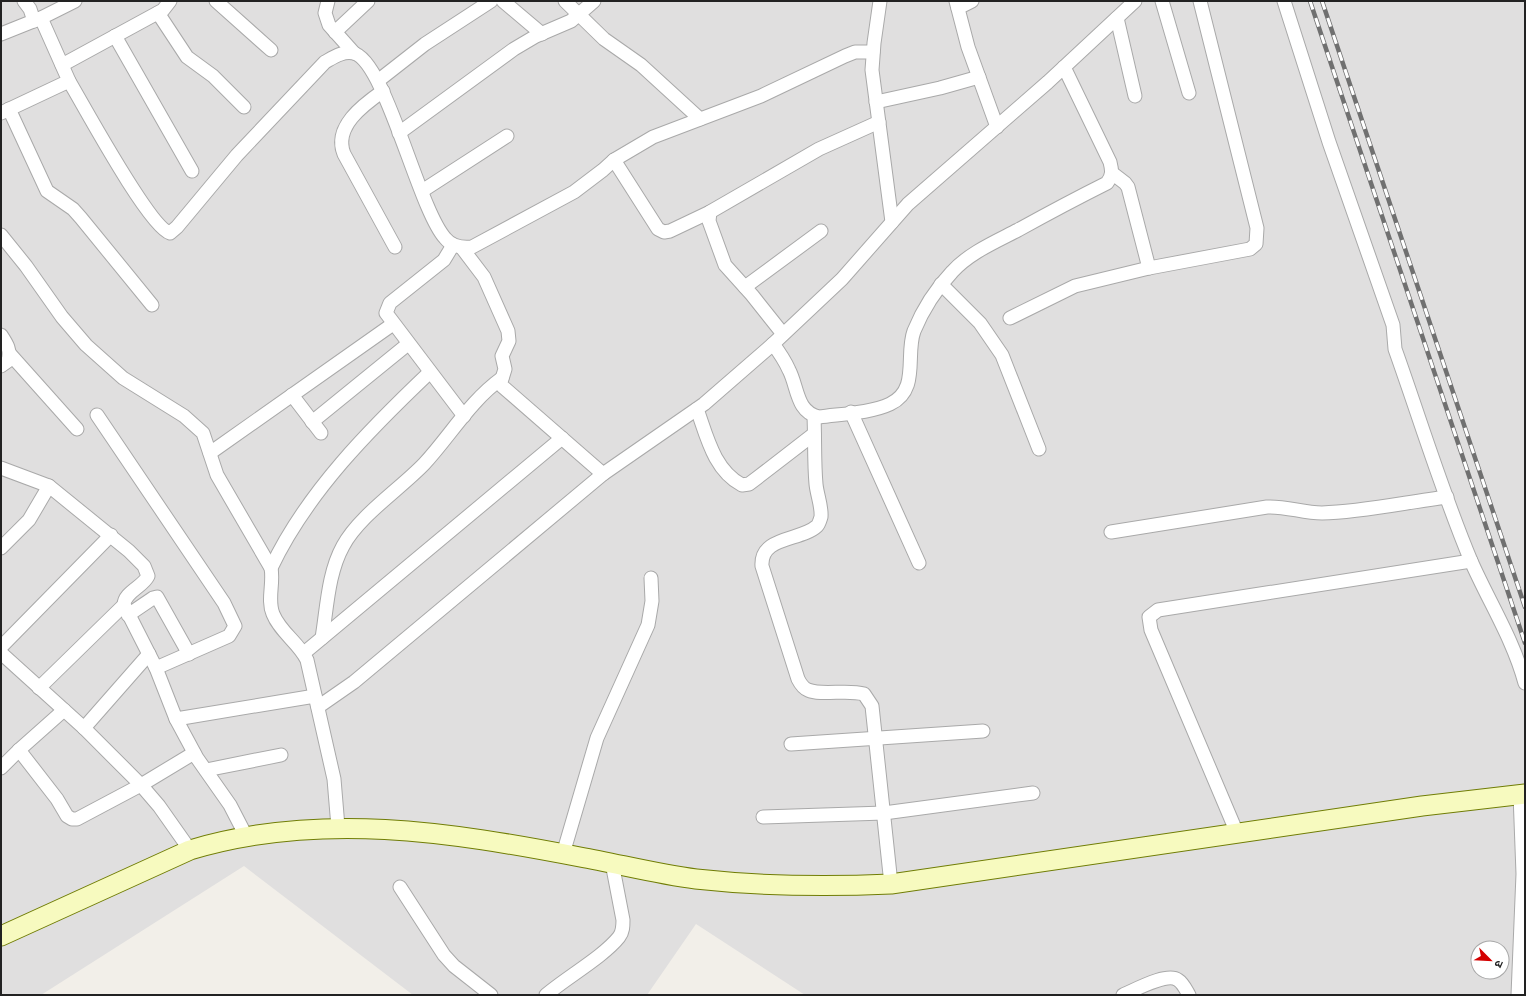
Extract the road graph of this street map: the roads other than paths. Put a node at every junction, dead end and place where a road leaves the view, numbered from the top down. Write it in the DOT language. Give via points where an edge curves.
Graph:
graph roads {
  1 [pos="24,1"];
  2 [pos="75,1"];
  3 [pos="170,1"];
  4 [pos="216,1"];
  5 [pos="328,1"];
  6 [pos="368,1"];
  7 [pos="491,1"];
  8 [pos="503,1"];
  9 [pos="565,1"];
  10 [pos="594,1"];
  11 [pos="880,1"];
  12 [pos="972,1"];
  13 [pos="1135,1"];
  14 [pos="1162,1"];
  15 [pos="1200,1"];
  16 [pos="1284,1"];
  17 [pos="957,5"];
  18 [pos="158,13"];
  19 [pos="579,15"];
  20 [pos="1117,18"];
  21 [pos="37,20"];
  22 [pos="335,32"];
  23 [pos="1,34"];
  24 [pos="542,34"];
  25 [pos="114,36"];
  26 [pos="271,50"];
  27 [pos="873,52"];
  28 [pos="354,53"];
  29 [pos="62,65"];
  30 [pos="1064,67"];
  31 [pos="979,77"];
  32 [pos="69,81"];
  33 [pos="381,86"];
  34 [pos="1189,93"];
  35 [pos="1135,96"];
  36 [pos="876,102"];
  37 [pos="244,107"];
  38 [pos="5,111"];
  39 [pos="700,119"];
  40 [pos="879,122"];
  41 [pos="997,127"];
  42 [pos="399,133"];
  43 [pos="507,136"];
  44 [pos="614,160"];
  45 [pos="192,171"];
  46 [pos="1112,173"];
  47 [pos="422,191"];
  48 [pos="710,212"];
  49 [pos="892,222"];
  50 [pos="821,231"];
  51 [pos="1,235"];
  52 [pos="458,246"];
  53 [pos="395,247"];
  54 [pos="1149,268"];
  55 [pos="941,284"];
  56 [pos="745,287"];
  57 [pos="152,305"];
  58 [pos="1010,318"];
  59 [pos="393,324"];
  60 [pos="783,334"];
  61 [pos="1,335"];
  62 [pos="408,344"];
  63 [pos="773,344"];
  64 [pos="10,354"];
  65 [pos="1,366"];
  66 [pos="430,372"];
  67 [pos="502,378"];
  68 [pos="292,395"];
  69 [pos="697,409"];
  70 [pos="851,412"];
  71 [pos="97,415"];
  72 [pos="464,416"];
  73 [pos="814,416"];
  74 [pos="312,422"];
  75 [pos="77,429"];
  76 [pos="321,433"];
  77 [pos="814,434"];
  78 [pos="562,438"];
  79 [pos="1039,449"];
  80 [pos="210,453"];
  81 [pos="1,468"];
  82 [pos="603,474"];
  83 [pos="49,486"];
  84 [pos="1447,497"];
  85 [pos="1111,532"];
  86 [pos="111,535"];
  87 [pos="1,548"];
  88 [pos="1471,561"];
  89 [pos="919,562"];
  90 [pos="271,568"];
  91 [pos="651,578"];
  92 [pos="126,610"];
  93 [pos="322,638"];
  94 [pos="1,647"];
  95 [pos="1,653"];
  96 [pos="304,653"];
  97 [pos="149,654"];
  98 [pos="189,654"];
  99 [pos="156,668"];
  100 [pos="1525,683"];
  101 [pos="39,688"];
  102 [pos="317,702"];
  103 [pos="64,710"];
  104 [pos="176,719"];
  105 [pos="84,728"];
  106 [pos="983,731"];
  107 [pos="877,739"];
  108 [pos="791,744"];
  109 [pos="19,750"];
  110 [pos="194,753"];
  111 [pos="281,755"];
  112 [pos="1,768"];
  113 [pos="206,770"];
  114 [pos="141,785"];
  115 [pos="1033,793"];
  116 [pos="1523,794"];
  117 [pos="884,813"];
  118 [pos="763,817"];
  119 [pos="338,827"];
  120 [pos="1237,833"];
  121 [pos="246,836"];
  122 [pos="190,850"];
  123 [pos="563,854"];
  124 [pos="612,863"];
  125 [pos="891,884"];
  126 [pos="400,887"];
  127 [pos="1,936"];
  128 [pos="491,995"];
  129 [pos="546,995"];
  130 [pos="1123,995"];
  131 [pos="1189,995"];
  132 [pos="1518,995"];
  1 -- 21 [label="street"];
  2 -- 21 [label="street"];
  3 -- 18 [label="street" via="169,5"];
  4 -- 26 [label="street"];
  5 -- 22 [label="street" via="326,18"];
  6 -- 22 [label="street"];
  7 -- 33 [label="street" via="425,44"];
  8 -- 24 [label="street"];
  9 -- 19 [label="street"];
  10 -- 19 [label="street"];
  11 -- 27 [label="street"];
  12 -- 17 [label="street"];
  13 -- 20 [label="street"];
  14 -- 34 [label="street"];
  15 -- 54 [label="street" via="1257,228 1256,244 1250,249"];
  16 -- 84 [label="street" via="1329,142 1393,325 1395,349"];
  17 -- 31 [label="street"];
  18 -- 25 [label="street"];
  18 -- 37 [label="street" via="187,57 213,76"];
  19 -- 24 [label="street"];
  19 -- 39 [label="street" via="604,39 646,69"];
  20 -- 30 [label="street"];
  20 -- 35 [label="street"];
  21 -- 23 [label="street"];
  21 -- 29 [label="street"];
  22 -- 28 [label="street"];
  24 -- 42 [label="street" via="514,49"];
  25 -- 29 [label="street"];
  25 -- 45 [label="street"];
  27 -- 36 [label="street"];
  27 -- 39 [label="street" via="856,52 845,56 760,96"];
  28 -- 32 [label="street" via="345,53 325,62 236,155 170,233 162,229 142,202"];
  28 -- 33 [label="street" via="363,58"];
  29 -- 32 [label="street"];
  30 -- 41 [label="street"];
  30 -- 46 [label="street" via="1110,162"];
  31 -- 36 [label="street"];
  31 -- 41 [label="street"];
  32 -- 38 [label="street"];
  33 -- 42 [label="street"];
  33 -- 53 [label="street" via="358,110 340,142 344,154"];
  36 -- 40 [label="street"];
  38 -- 57 [label="street" via="47,191 77,214"];
  39 -- 44 [label="street" via="654,137"];
  40 -- 48 [label="street" via="825,146"];
  40 -- 49 [label="street"];
  41 -- 49 [label="street" via="908,204"];
  42 -- 47 [label="street"];
  43 -- 47 [label="street"];
  44 -- 48 [label="street" via="658,229 670,231"];
  44 -- 52 [label="street" via="574,192 472,247"];
  46 -- 54 [label="street" via="1128,187"];
  46 -- 55 [label="street" via="1106,183 980,250 959,265"];
  47 -- 52 [label="street" via="438,228 445,238"];
  48 -- 56 [label="street" via="709,221 722,259"];
  49 -- 60 [label="street" via="842,279"];
  50 -- 56 [label="street"];
  51 -- 80 [label="street" via="86,345 123,378 195,425 203,433"];
  52 -- 59 [label="street" via="390,303 386,313"];
  52 -- 67 [label="street" via="484,277 508,331 509,341 502,356"];
  54 -- 58 [label="street" via="1075,286"];
  55 -- 70 [label="street" via="914,331 909,348 910,376 905,392 890,404"];
  55 -- 79 [label="street" via="980,323 1002,355"];
  56 -- 60 [label="street"];
  59 -- 62 [label="street"];
  59 -- 68 [label="street"];
  60 -- 63 [label="street"];
  61 -- 64 [label="street"];
  62 -- 66 [label="street"];
  62 -- 74 [label="street"];
  63 -- 69 [label="street"];
  63 -- 73 [label="street" via="790,372 799,401 803,408"];
  64 -- 65 [label="street" via="8,361"];
  64 -- 75 [label="street"];
  66 -- 72 [label="street"];
  66 -- 90 [label="street" via="362,439 295,524"];
  67 -- 72 [label="street" via="490,386"];
  67 -- 78 [label="street" via="502,386 506,391"];
  68 -- 74 [label="street"];
  68 -- 80 [label="street"];
  69 -- 77 [label="street" via="714,456 727,474 742,485 749,484"];
  69 -- 82 [label="street"];
  70 -- 73 [label="street"];
  70 -- 89 [label="street"];
  71 -- 98 [label="street" via="233,619 235,626 229,636"];
  72 -- 93 [label="street" via="423,465 346,540 333,571"];
  73 -- 77 [label="street"];
  74 -- 76 [label="street"];
  77 -- 107 [label="street" via="816,486 821,518 818,525 809,530 770,546 764,551 762,566 802,686 817,692 854,691 864,694 872,706"];
  78 -- 82 [label="street"];
  78 -- 93 [label="street"];
  80 -- 90 [label="street" via="217,475"];
  81 -- 83 [label="street"];
  82 -- 102 [label="street" via="354,682"];
  83 -- 86 [label="street"];
  83 -- 87 [label="street" via="29,520"];
  84 -- 85 [label="street" via="1333,512 1267,507"];
  84 -- 88 [label="street"];
  86 -- 92 [label="street" via="129,550 147,571 146,580 127,596"];
  86 -- 94 [label="street"];
  88 -- 100 [label="street" via="1511,641"];
  88 -- 120 [label="street" via="1158,610 1149,617 1151,630"];
  90 -- 96 [label="street" via="273,615"];
  91 -- 123 [label="street" via="652,601 648,625 597,738"];
  92 -- 97 [label="street"];
  92 -- 98 [label="street" via="157,597"];
  92 -- 101 [label="street"];
  93 -- 96 [label="street"];
  95 -- 101 [label="street"];
  96 -- 102 [label="street"];
  97 -- 99 [label="street"];
  97 -- 105 [label="street"];
  98 -- 99 [label="street"];
  99 -- 104 [label="street"];
  101 -- 103 [label="street"];
  102 -- 104 [label="street"];
  102 -- 119 [label="street" via="334,779"];
  103 -- 105 [label="street"];
  103 -- 109 [label="street"];
  104 -- 110 [label="street"];
  105 -- 114 [label="street"];
  106 -- 107 [label="street"];
  107 -- 108 [label="street"];
  107 -- 117 [label="street"];
  109 -- 112 [label="street"];
  109 -- 114 [label="street" via="67,816 72,819 78,819"];
  110 -- 113 [label="street"];
  110 -- 114 [label="street"];
  111 -- 113 [label="street"];
  113 -- 121 [label="street" via="230,805"];
  114 -- 122 [label="street"];
  115 -- 117 [label="street"];
  116 -- 120 [label="main road"];
  116 -- 132 [label="street"];
  117 -- 118 [label="street"];
  117 -- 125 [label="street"];
  119 -- 121 [label="main road"];
  119 -- 123 [label="main road" via="426,832"];
  120 -- 125 [label="main road"];
  121 -- 122 [label="main road"];
  122 -- 127 [label="main road"];
  123 -- 124 [label="main road"];
  124 -- 125 [label="main road" via="695,879 790,885"];
  124 -- 129 [label="street" via="623,920 620,936"];
  126 -- 128 [label="street" via="444,955"];
  130 -- 131 [label="street" via="1172,977 1179,980"];
}
